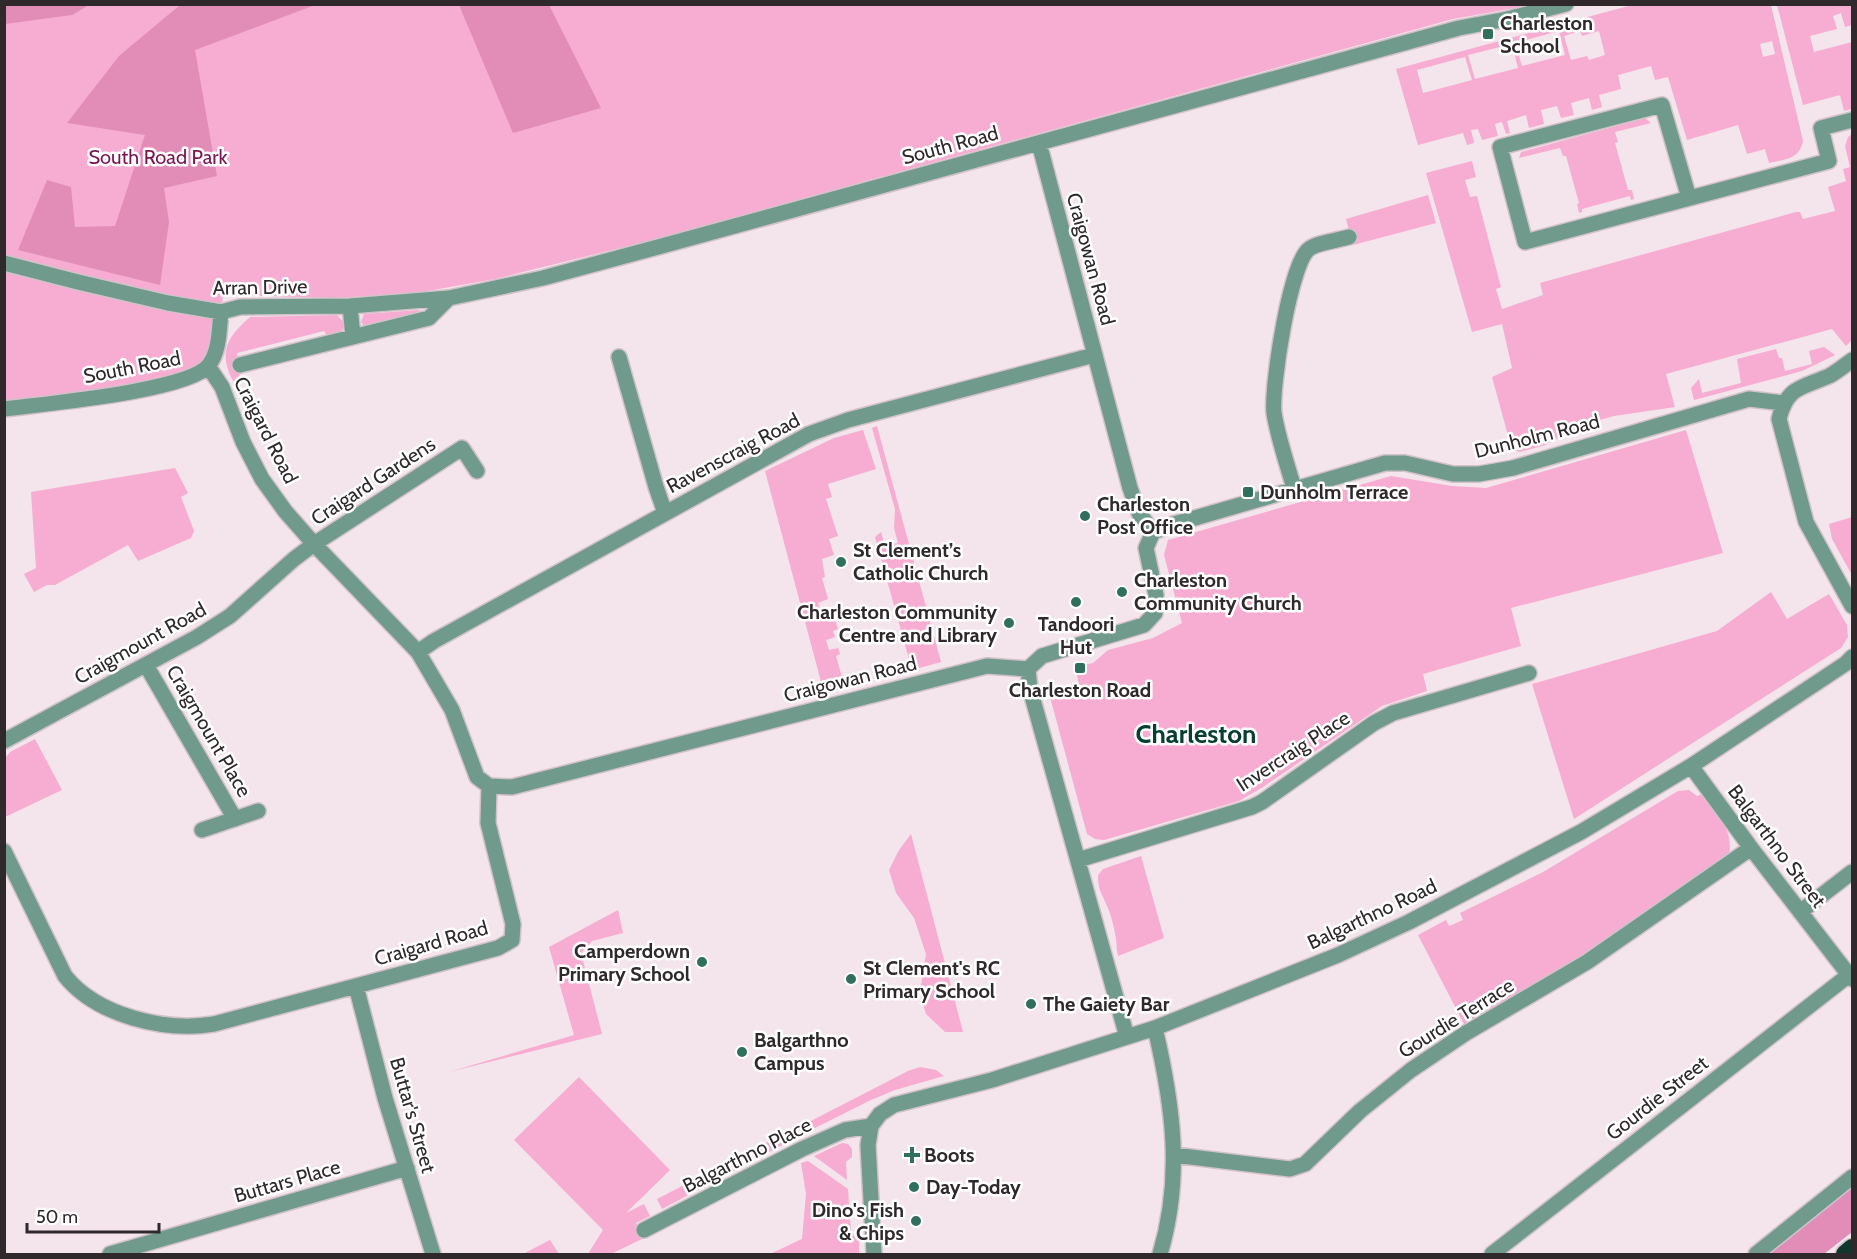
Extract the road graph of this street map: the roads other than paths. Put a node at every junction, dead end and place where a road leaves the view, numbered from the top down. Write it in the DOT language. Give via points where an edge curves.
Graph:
graph roads {
  1 [pos="1566,4"];
  2 [pos="1852,120"];
  3 [pos="1039,143"];
  4 [pos="1689,198"];
  5 [pos="1349,237"];
  6 [pos="4,263"];
  7 [pos="449,298"];
  8 [pos="350,306"];
  9 [pos="221,312"];
  10 [pos="354,337"];
  11 [pos="1094,355"];
  12 [pos="619,357"];
  13 [pos="1852,360"];
  14 [pos="240,365"];
  15 [pos="208,366"];
  16 [pos="1783,403"];
  17 [pos="4,409"];
  18 [pos="477,471"];
  19 [pos="1294,488"];
  20 [pos="665,513"];
  21 [pos="1153,532"];
  22 [pos="314,544"];
  23 [pos="1852,606"];
  24 [pos="418,652"];
  25 [pos="1852,657"];
  26 [pos="146,665"];
  27 [pos="1028,669"];
  28 [pos="1529,673"];
  29 [pos="4,741"];
  30 [pos="1691,766"];
  31 [pos="489,786"];
  32 [pos="258,811"];
  33 [pos="235,819"];
  34 [pos="202,830"];
  35 [pos="1751,848"];
  36 [pos="4,851"];
  37 [pos="1078,860"];
  38 [pos="1852,872"];
  39 [pos="1800,912"];
  40 [pos="1851,977"];
  41 [pos="356,986"];
  42 [pos="1155,1028"];
  43 [pos="1127,1037"];
  44 [pos="871,1126"];
  45 [pos="1174,1155"];
  46 [pos="407,1168"];
  47 [pos="1852,1177"];
  48 [pos="644,1230"];
  49 [pos="1852,1248"];
  50 [pos="110,1254"];
  51 [pos="433,1254"];
  52 [pos="874,1254"];
  53 [pos="1160,1254"];
  54 [pos="1492,1254"];
  55 [pos="1756,1254"];
  56 [pos="1845,1254"];
  1 -- 3 [label="street, South Road" via="1459,28"];
  2 -- 4 [label="street" via="1821,128 1829,161"];
  3 -- 7 [label="street, South Road" via="658,248"];
  3 -- 11 [label="street, Craigowan Road"];
  4 -- 4 [label="street" via="1526,242 1500,147 1662,105"];
  5 -- 19 [label="street" via="1310,248 1301,259 1281,332 1274,406"];
  6 -- 9 [label="street, Arran Drive"];
  7 -- 8 [label="street, Arran Drive"];
  7 -- 10 [label="street" via="429,318"];
  8 -- 9 [label="street, Arran Drive" via="240,307"];
  8 -- 10 [label="street"];
  9 -- 15 [label="street, South Road" via="217,349"];
  10 -- 14 [label="street"];
  11 -- 20 [label="street, Ravenscraig Road" via="848,420 809,434"];
  11 -- 21 [label="street, Craigowan Road" via="1130,488 1139,513"];
  12 -- 20 [label="street"];
  13 -- 16 [label="street" via="1831,375 1795,389"];
  15 -- 17 [label="street, South Road" via="192,377 142,390"];
  15 -- 22 [label="street, Craigard Road" via="222,387 262,479"];
  16 -- 19 [label="street, Dunholm Road" via="1749,399 1513,468 1479,474 1453,474 1405,463 1385,463"];
  16 -- 23 [label="street" via="1779,419 1806,522"];
  18 -- 22 [label="street, Craigard Gardens" via="462,448"];
  19 -- 21 [label="street, Dunholm Road"];
  20 -- 24 [label="street, Ravenscraig Road"];
  21 -- 27 [label="street" via="1146,549 1156,596 1155,613 1144,625 1042,656"];
  22 -- 24 [label="street, Craigard Road"];
  22 -- 26 [label="street, Craigmount Road" via="230,616"];
  24 -- 31 [label="street, Craigard Road" via="452,710 477,777"];
  25 -- 30 [label="street, Balgarthno Road"];
  26 -- 29 [label="street, Craigmount Road"];
  26 -- 33 [label="street, Craigmount Place"];
  27 -- 31 [label="street, Craigowan Road" via="987,666 512,787"];
  27 -- 37 [label="street" via="1030,689"];
  28 -- 37 [label="street, Invercraig Place" via="1393,713 1252,807"];
  30 -- 35 [label="street, Balgarthno Street"];
  30 -- 42 [label="street, Balgarthno Road" via="1581,832 1409,922 1338,955"];
  31 -- 41 [label="street, Craigard Road" via="488,823 513,924 512,940 498,948"];
  32 -- 33 [label="street, Craigmount Place"];
  33 -- 34 [label="street, Craigmount Place"];
  35 -- 39 [label="street, Balgarthno Street"];
  35 -- 45 [label="street, Gourdie Terrace" via="1587,962 1411,1070 1360,1111 1305,1164 1290,1169"];
  36 -- 41 [label="street, Craigard Road" via="65,976 76,989 119,1012 146,1022 195,1027"];
  37 -- 43 [label="street"];
  38 -- 39 [label="street"];
  39 -- 40 [label="street, Balgarthno Street"];
  40 -- 54 [label="street, Gourdie Street"];
  41 -- 46 [label="street, Buttar's Street"];
  42 -- 43 [label="street, Balgarthno Road"];
  42 -- 45 [label="street" via="1173,1122"];
  43 -- 44 [label="street, Balgarthno Road" via="894,1106 880,1114"];
  44 -- 48 [label="street, Balgarthno Place" via="845,1130 802,1149"];
  44 -- 52 [label="street" via="868,1145"];
  45 -- 53 [label="street" via="1173,1190"];
  46 -- 50 [label="street, Buttars Place"];
  46 -- 51 [label="street, Buttar's Street"];
  47 -- 55 [label="street"];
  49 -- 56 [label="highway"];
}
